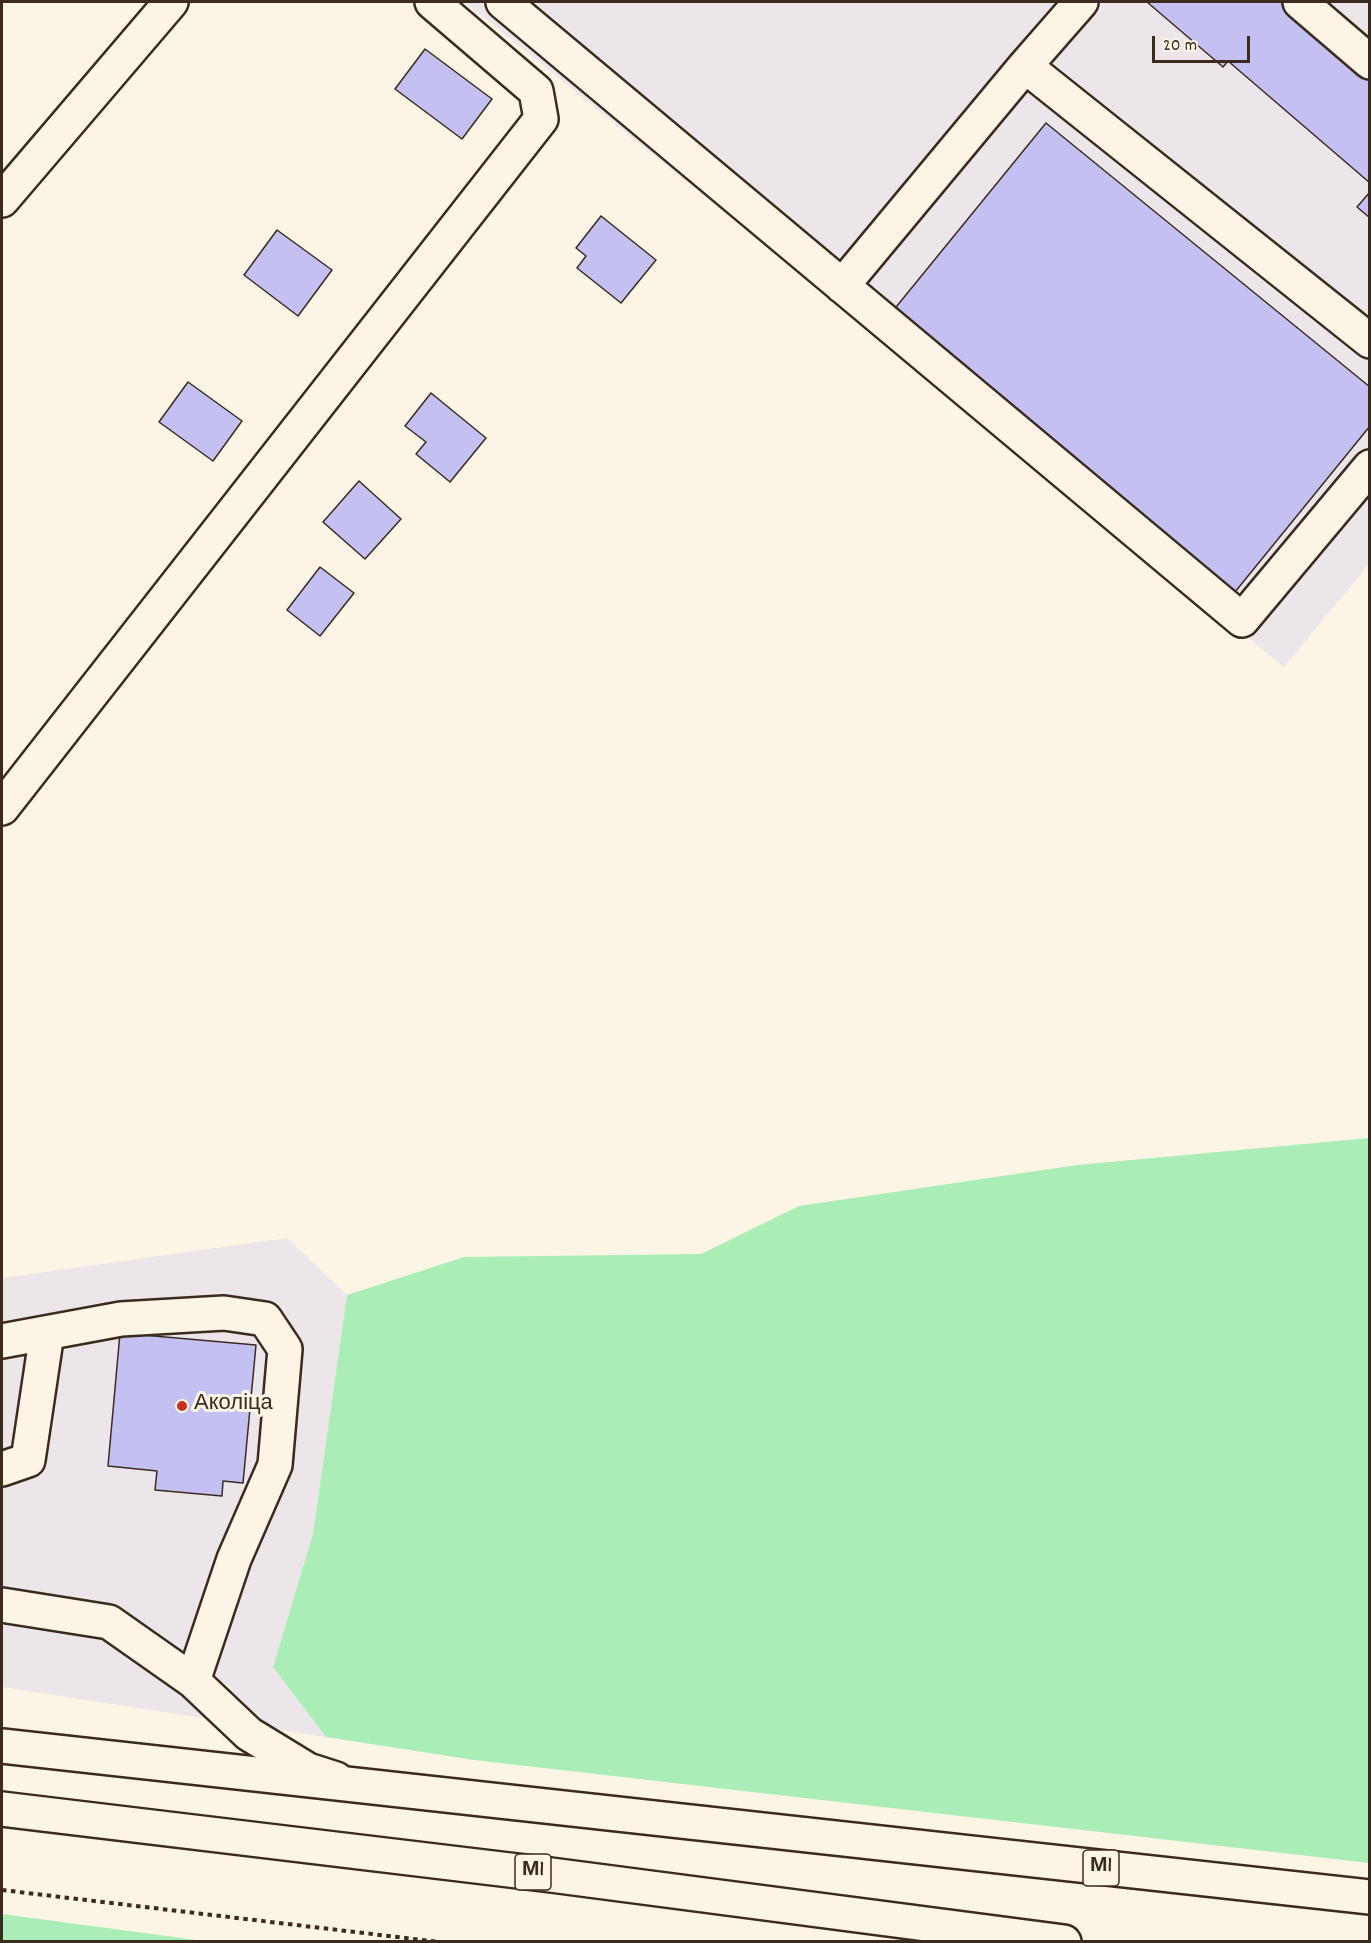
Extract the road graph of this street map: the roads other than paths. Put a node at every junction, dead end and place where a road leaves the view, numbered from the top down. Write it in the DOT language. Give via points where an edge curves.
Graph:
graph roads {
  1 [pos="171,2"];
  2 [pos="432,2"];
  3 [pos="503,2"];
  4 [pos="1081,2"];
  5 [pos="1300,2"];
  6 [pos="1370,62"];
  7 [pos="1025,66"];
  8 [pos="2,200"];
  9 [pos="842,286"];
  10 [pos="1370,340"];
  11 [pos="1370,467"];
  12 [pos="2,808"];
  13 [pos="47,1333"];
  14 [pos="2,1341"];
  15 [pos="2,1469"];
  16 [pos="2,1605"];
  17 [pos="193,1681"];
  18 [pos="2,1746"];
  19 [pos="360,1786"];
  20 [pos="2,1809"];
  21 [pos="1370,1898"];
  22 [pos="1064,1941"];
  1 -- 8 [label="main road"];
  2 -- 12 [label="main road" via="536,91 541,119"];
  3 -- 9 [label="main road"];
  4 -- 7 [label="main road"];
  5 -- 6 [label="main road"];
  7 -- 9 [label="main road"];
  7 -- 10 [label="main road"];
  9 -- 11 [label="main road" via="1242,620"];
  13 -- 14 [label="main road"];
  13 -- 15 [label="main road" via="28,1460"];
  13 -- 17 [label="main road" via="121,1319 224,1313 266,1319 285,1349 275,1465 234,1559"];
  16 -- 17 [label="main road" via="109,1622"];
  17 -- 19 [label="main road" via="249,1734 308,1770"];
  18 -- 19 [label="main road, М1"];
  19 -- 21 [label="main road, М1"];
  20 -- 22 [label="main road, М1"];
}
